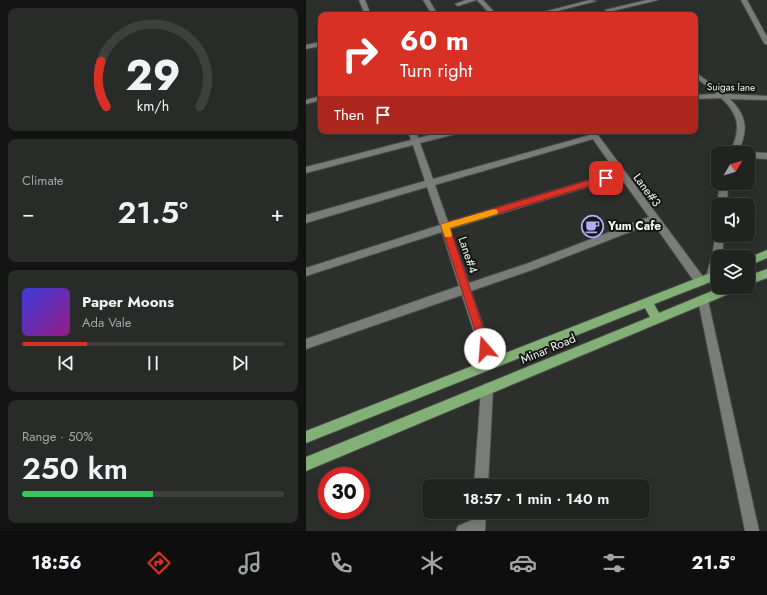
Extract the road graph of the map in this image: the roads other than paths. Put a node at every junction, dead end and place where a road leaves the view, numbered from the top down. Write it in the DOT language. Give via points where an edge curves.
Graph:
graph roads {
  1 [pos="362,0"];
  2 [pos="426,0"];
  3 [pos="474,0"];
  4 [pos="480,0"];
  5 [pos="655,0"];
  6 [pos="744,0"];
  7 [pos="458,4"];
  8 [pos="599,5"];
  9 [pos="367,12"];
  10 [pos="433,12"];
  11 [pos="491,12"];
  12 [pos="554,12"];
  13 [pos="610,12"];
  14 [pos="767,43"];
  15 [pos="318,45"];
  16 [pos="306,47"];
  17 [pos="698,76"];
  18 [pos="698,96"];
  19 [pos="724,96"];
  20 [pos="767,98"];
  21 [pos="318,99"];
  22 [pos="306,102"];
  23 [pos="413,134"];
  24 [pos="446,134"];
  25 [pos="589,134"];
  26 [pos="593,134"];
  27 [pos="415,142"];
  28 [pos="738,146"];
  29 [pos="755,155"];
  30 [pos="767,156"];
  31 [pos="306,170"];
  32 [pos="620,174"];
  33 [pos="430,183"];
  34 [pos="306,219"];
  35 [pos="654,219"];
  36 [pos="445,226"];
  37 [pos="767,254"];
  38 [pos="755,259"];
  39 [pos="306,272"];
  40 [pos="767,273"];
  41 [pos="711,276"];
  42 [pos="755,278"];
  43 [pos="700,281"];
  44 [pos="465,288"];
  45 [pos="717,294"];
  46 [pos="703,300"];
  47 [pos="647,302"];
  48 [pos="657,318"];
  49 [pos="306,344"];
  50 [pos="490,364"];
  51 [pos="487,389"];
  52 [pos="306,437"];
  53 [pos="306,464"];
  54 [pos="481,479"];
  55 [pos="478,522"];
  56 [pos="462,531"];
  57 [pos="752,531"];
  1 -- 9 [label="street"];
  2 -- 10 [label="street"];
  3 -- 7 [label="street"];
  4 -- 11 [label="street"];
  5 -- 8 [label="street"];
  6 -- 14 [label="street"];
  8 -- 12 [label="street"];
  8 -- 13 [label="street"];
  15 -- 16 [label="street"];
  17 -- 19 [label="street"];
  18 -- 19 [label="street, Suigas lane"];
  19 -- 20 [label="street, Suigas lane"];
  19 -- 28 [label="street" via="740,116"];
  21 -- 22 [label="street"];
  23 -- 27 [label="street, Lane#4"];
  24 -- 27 [label="street"];
  25 -- 33 [label="street"];
  26 -- 32 [label="street, Lane#3"];
  27 -- 31 [label="street"];
  27 -- 33 [label="street, Lane#4"];
  29 -- 30 [label="street"];
  32 -- 35 [label="street, Lane#3"];
  32 -- 36 [label="street"];
  33 -- 34 [label="street"];
  33 -- 36 [label="street, Lane#4"];
  35 -- 43 [label="street, Lane#3"];
  35 -- 44 [label="street"];
  36 -- 39 [label="street"];
  36 -- 44 [label="street, Lane#4"];
  37 -- 38 [label="main road"];
  40 -- 42 [label="main road"];
  41 -- 43 [label="main road, Minar Road"];
  43 -- 47 [label="main road, Minar Road"];
  44 -- 49 [label="street"];
  44 -- 50 [label="street, Lane#4"];
  45 -- 46 [label="main road, Minar Road"];
  46 -- 48 [label="main road, Minar Road"];
  46 -- 57 [label="street"];
  47 -- 48 [label="main road"];
  47 -- 50 [label="main road, Minar Road"];
  48 -- 51 [label="main road, Minar Road"];
  50 -- 52 [label="main road, Minar Road"];
  51 -- 53 [label="main road, Minar Road"];
  51 -- 54 [label="street"];
  55 -- 56 [label="street"];
}
